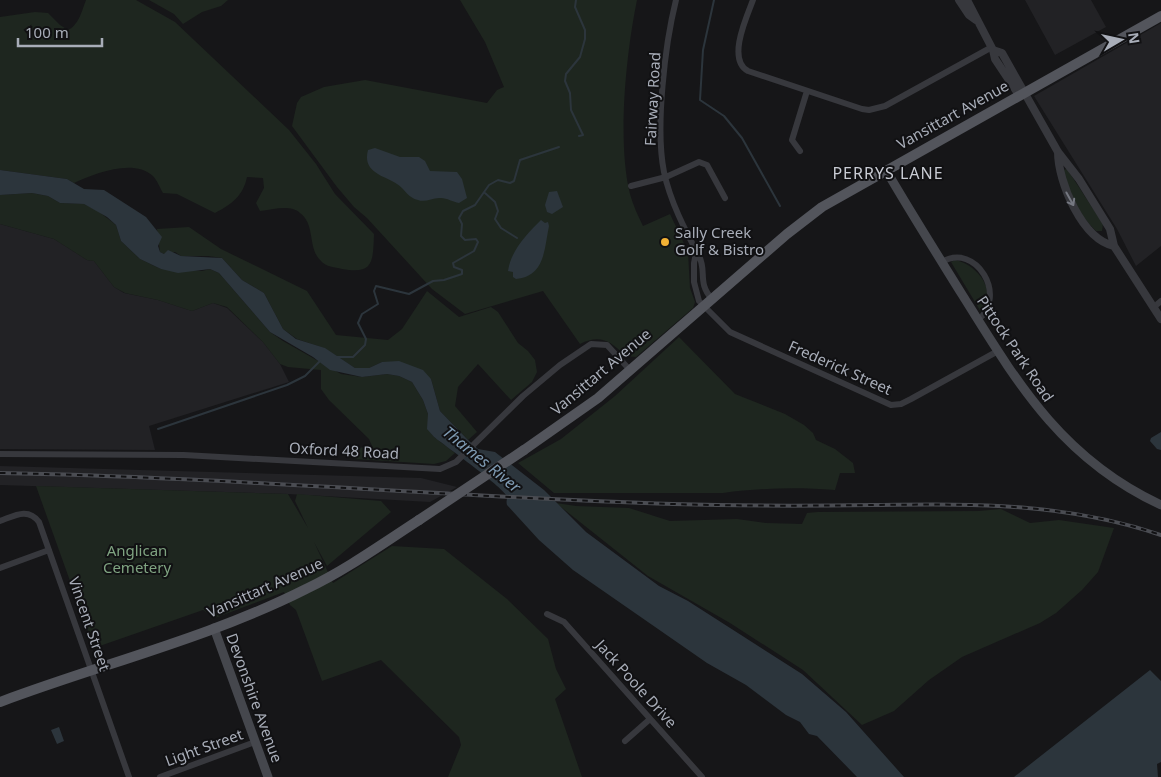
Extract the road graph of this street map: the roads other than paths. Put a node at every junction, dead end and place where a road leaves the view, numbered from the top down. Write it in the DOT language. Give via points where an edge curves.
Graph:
graph roads {
  1 [pos="676,0"];
  2 [pos="752,0"];
  3 [pos="959,0"];
  4 [pos="967,0"];
  5 [pos="1161,16"];
  6 [pos="976,20"];
  7 [pos="993,48"];
  8 [pos="807,91"];
  9 [pos="1022,93"];
  10 [pos="800,152"];
  11 [pos="1058,152"];
  12 [pos="886,170"];
  13 [pos="666,177"];
  14 [pos="630,186"];
  15 [pos="725,198"];
  16 [pos="1114,246"];
  17 [pos="696,253"];
  18 [pos="942,262"];
  19 [pos="1161,301"];
  20 [pos="708,302"];
  21 [pos="1154,307"];
  22 [pos="1161,319"];
  23 [pos="978,320"];
  24 [pos="998,351"];
  25 [pos="630,369"];
  26 [pos="0,454"];
  27 [pos="1161,505"];
  28 [pos="0,521"];
  29 [pos="49,550"];
  30 [pos="0,568"];
  31 [pos="547,614"];
  32 [pos="214,628"];
  33 [pos="92,670"];
  34 [pos="0,702"];
  35 [pos="650,718"];
  36 [pos="625,741"];
  37 [pos="255,742"];
  38 [pos="129,777"];
  39 [pos="160,777"];
  40 [pos="268,777"];
  41 [pos="702,777"];
  1 -- 13 [label="street, Fairway Road" via="661,121"];
  2 -- 8 [label="street" via="737,52 739,64 745,70"];
  3 -- 6 [label="street"];
  4 -- 6 [label="street" via="975,11"];
  5 -- 9 [label="main road, Vansittart Avenue"];
  6 -- 7 [label="street"];
  7 -- 8 [label="street" via="878,109 862,109"];
  7 -- 9 [label="street" via="1002,53"];
  8 -- 10 [label="street" via="792,140"];
  9 -- 11 [label="street"];
  9 -- 12 [label="main road, Vansittart Avenue"];
  11 -- 16 [label="street" via="1072,168 1104,220"];
  11 -- 16 [label="street, one-way" via="1060,175 1072,203 1092,232 1104,244"];
  12 -- 18 [label="main road, Pittock Park Road"];
  12 -- 20 [label="main road, Vansittart Avenue" via="838,196 806,219"];
  13 -- 14 [label="street"];
  13 -- 15 [label="street" via="693,163 703,163 710,169"];
  13 -- 17 [label="street, Fairway Road" via="675,207"];
  16 -- 21 [label="street"];
  17 -- 20 [label="street, Fairway Road" via="700,258 702,284"];
  17 -- 20 [label="street, Fairway Road" via="695,288 699,301"];
  18 -- 23 [label="main road, Pittock Park Road"];
  18 -- 23 [label="street" via="952,257 965,259 976,265 985,276 991,289 990,301 986,313"];
  19 -- 21 [label="street"];
  20 -- 24 [label="street, Frederick Street" via="730,332 739,337 894,405 911,399"];
  20 -- 25 [label="main road, Vansittart Avenue"];
  21 -- 22 [label="street"];
  23 -- 24 [label="main road, Pittock Park Road"];
  24 -- 27 [label="main road, Pittock Park Road" via="1033,403 1066,440 1117,480"];
  25 -- 26 [label="street, Oxford 48 Road" via="607,345 591,344 541,380 456,462 440,469 193,455"];
  25 -- 32 [label="main road, Vansittart Avenue, bridge" via="568,421 338,572 307,589"];
  28 -- 29 [label="street, Vincent Street" via="21,514 34,516"];
  29 -- 30 [label="street"];
  29 -- 33 [label="street, Vincent Street"];
  31 -- 35 [label="street, Jack Poole Drive" via="564,622"];
  32 -- 33 [label="main road, Vansittart Avenue"];
  32 -- 37 [label="main road, Devonshire Avenue"];
  33 -- 34 [label="main road, Vansittart Avenue"];
  33 -- 38 [label="street, Vincent Street"];
  35 -- 36 [label="street"];
  35 -- 41 [label="street, Jack Poole Drive"];
  37 -- 39 [label="street, Light Street"];
  37 -- 40 [label="main road, Devonshire Avenue"];
}
